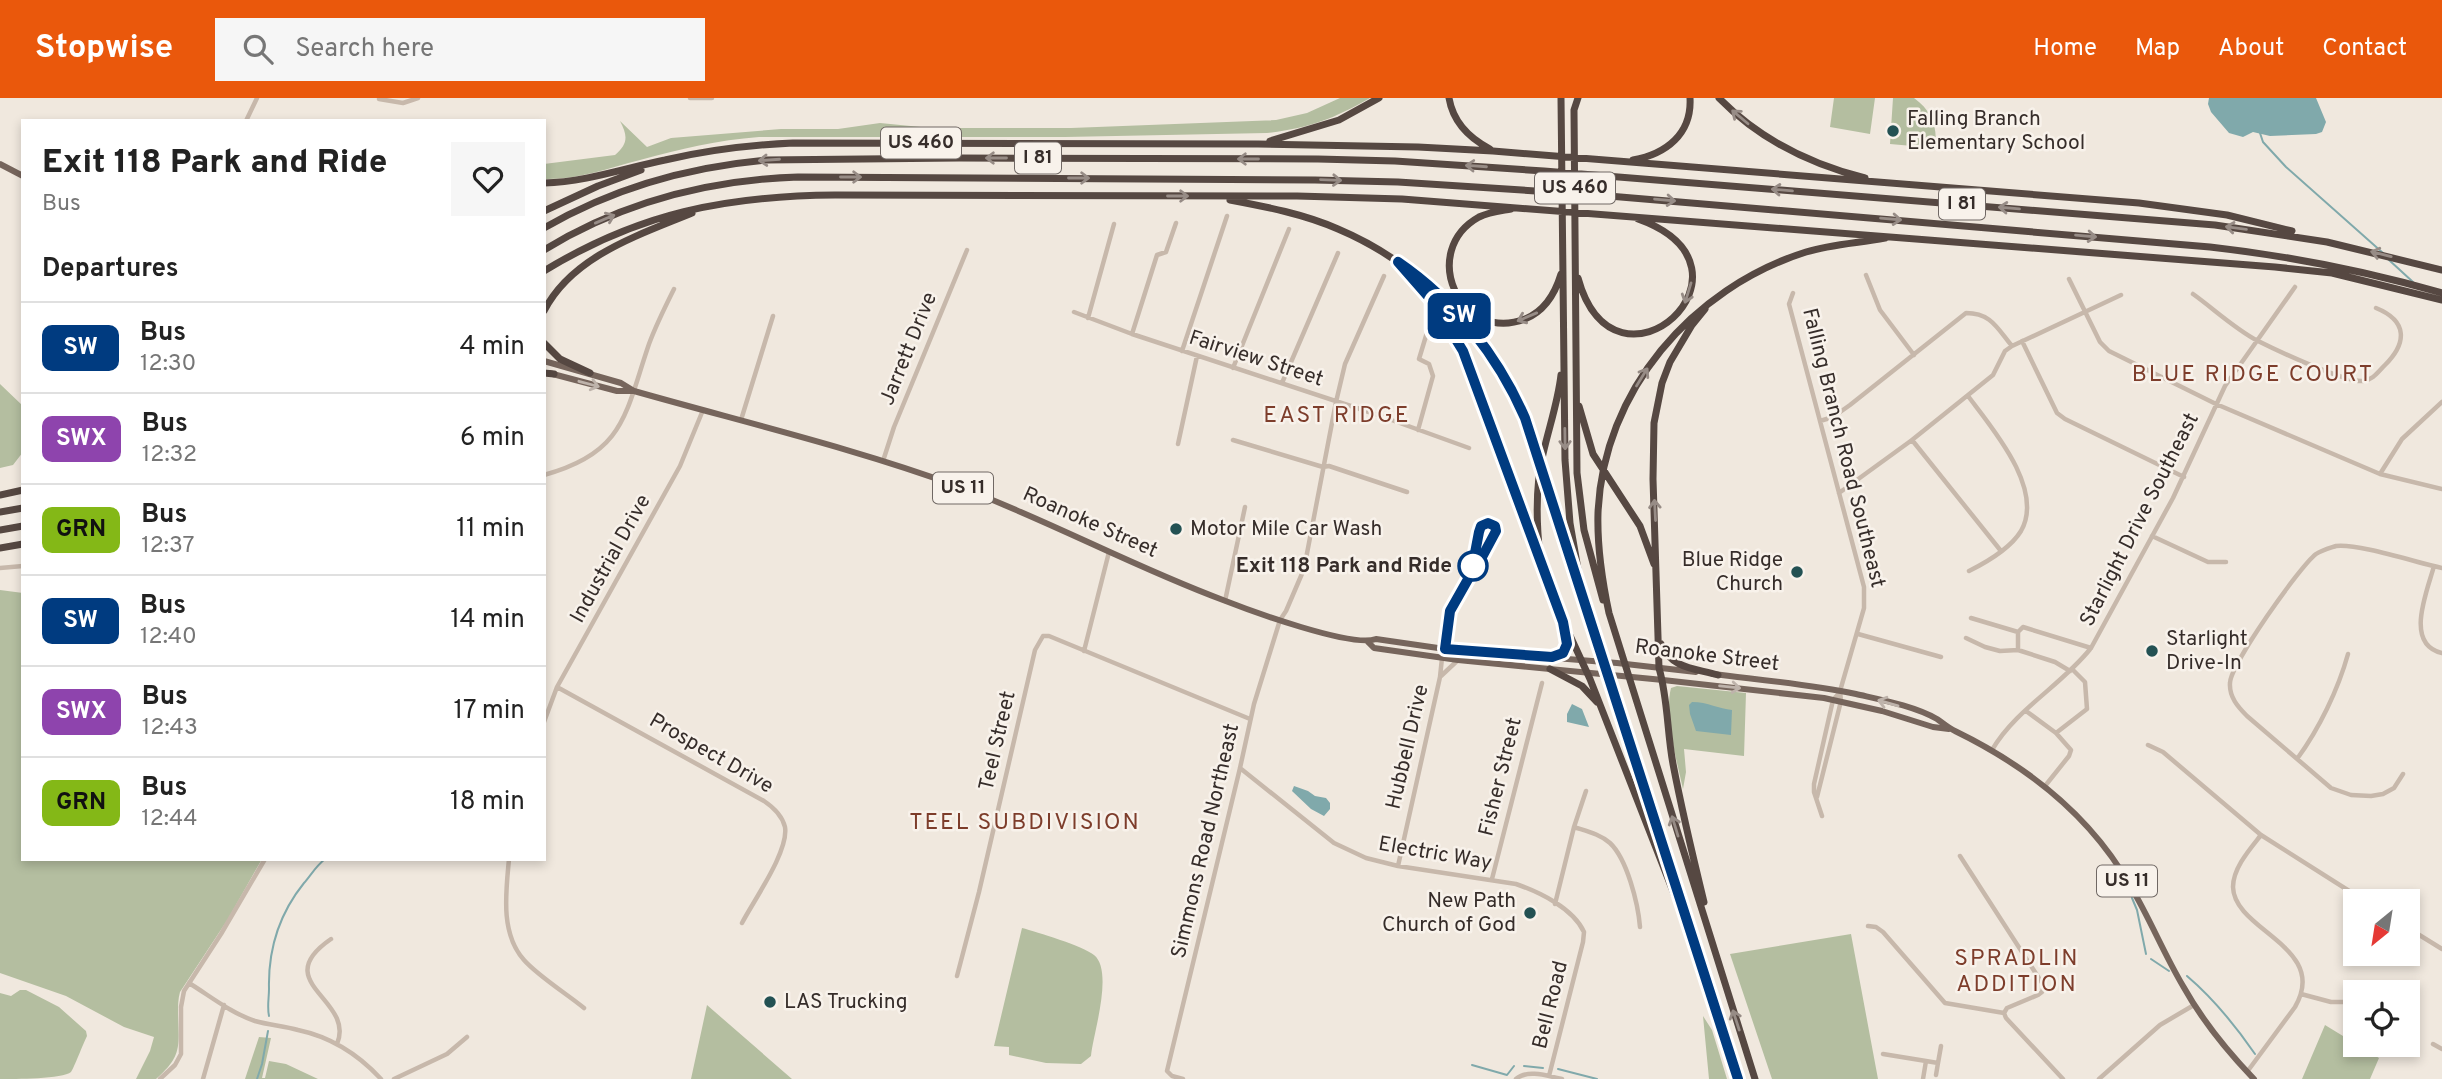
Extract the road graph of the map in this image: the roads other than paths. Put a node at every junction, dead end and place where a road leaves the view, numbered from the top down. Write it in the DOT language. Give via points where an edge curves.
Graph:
graph roads {
  1 [pos="257,98"];
  2 [pos="418,98"];
  3 [pos="690,98"];
  4 [pos="712,98"];
  5 [pos="1379,98"];
  6 [pos="1449,98"];
  7 [pos="1561,98"];
  8 [pos="1578,98"];
  9 [pos="1690,98"];
  10 [pos="1719,98"];
  11 [pos="379,99"];
  12 [pos="247,119"];
  13 [pos="1258,144"];
  14 [pos="1493,151"];
  15 [pos="696,154"];
  16 [pos="1623,161"];
  17 [pos="0,164"];
  18 [pos="21,175"];
  19 [pos="546,183"];
  20 [pos="1890,183"];
  21 [pos="1213,196"];
  22 [pos="713,204"];
  23 [pos="1524,207"];
  24 [pos="546,210"];
  25 [pos="1624,215"];
  26 [pos="1227,216"];
  27 [pos="1176,223"];
  28 [pos="1114,224"];
  29 [pos="546,227"];
  30 [pos="1289,229"];
  31 [pos="1897,237"];
  32 [pos="2328,242"];
  33 [pos="546,249"];
  34 [pos="967,250"];
  35 [pos="1338,253"];
  36 [pos="1398,262"];
  37 [pos="1563,264"];
  38 [pos="1575,266"];
  39 [pos="546,270"];
  40 [pos="2442,270"];
  41 [pos="1866,275"];
  42 [pos="1384,276"];
  43 [pos="2069,279"];
  44 [pos="2295,287"];
  45 [pos="674,289"];
  46 [pos="1793,293"];
  47 [pos="2442,293"];
  48 [pos="2193,294"];
  49 [pos="1718,296"];
  50 [pos="2121,296"];
  51 [pos="2442,300"];
  52 [pos="546,308"];
  53 [pos="2376,308"];
  54 [pos="2085,311"];
  55 [pos="1074,313"];
  56 [pos="773,316"];
  57 [pos="1088,318"];
  58 [pos="1429,327"];
  59 [pos="1132,334"];
  60 [pos="2021,341"];
  61 [pos="2257,341"];
  62 [pos="546,345"];
  63 [pos="2012,346"];
  64 [pos="1563,347"];
  65 [pos="1182,351"];
  66 [pos="1914,355"];
  67 [pos="1196,356"];
  68 [pos="546,362"];
  69 [pos="1233,368"];
  70 [pos="546,372"];
  71 [pos="590,373"];
  72 [pos="554,374"];
  73 [pos="1282,383"];
  74 [pos="1576,390"];
  75 [pos="634,391"];
  76 [pos="1968,396"];
  77 [pos="1336,402"];
  78 [pos="2442,402"];
  79 [pos="2216,404"];
  80 [pos="703,410"];
  81 [pos="741,421"];
  82 [pos="1820,421"];
  83 [pos="1418,430"];
  84 [pos="1233,440"];
  85 [pos="1912,440"];
  86 [pos="1178,444"];
  87 [pos="1469,448"];
  88 [pos="883,461"];
  89 [pos="1323,467"];
  90 [pos="546,474"];
  91 [pos="2380,474"];
  92 [pos="2183,477"];
  93 [pos="2442,489"];
  94 [pos="21,491"];
  95 [pos="1407,492"];
  96 [pos="1839,493"];
  97 [pos="0,495"];
  98 [pos="1245,507"];
  99 [pos="21,508"];
  100 [pos="0,512"];
  101 [pos="21,526"];
  102 [pos="0,530"];
  103 [pos="2152,536"];
  104 [pos="21,544"];
  105 [pos="0,548"];
  106 [pos="1109,551"];
  107 [pos="2001,551"];
  108 [pos="2226,562"];
  109 [pos="21,566"];
  110 [pos="2434,566"];
  111 [pos="1542,567"];
  112 [pos="0,568"];
  113 [pos="2442,568"];
  114 [pos="1969,571"];
  115 [pos="1658,579"];
  116 [pos="1225,601"];
  117 [pos="1587,608"];
  118 [pos="1609,613"];
  119 [pos="1971,618"];
  120 [pos="1280,620"];
  121 [pos="1563,622"];
  122 [pos="2018,632"];
  123 [pos="1858,634"];
  124 [pos="1966,638"];
  125 [pos="1660,640"];
  126 [pos="1368,642"];
  127 [pos="2091,648"];
  128 [pos="1445,649"];
  129 [pos="2018,650"];
  130 [pos="1084,651"];
  131 [pos="1400,652"];
  132 [pos="1495,653"];
  133 [pos="2442,653"];
  134 [pos="2348,654"];
  135 [pos="1552,657"];
  136 [pos="1941,657"];
  137 [pos="1442,659"];
  138 [pos="1458,660"];
  139 [pos="1580,660"];
  140 [pos="1659,668"];
  141 [pos="1549,669"];
  142 [pos="2071,670"];
  143 [pos="1587,673"];
  144 [pos="1718,675"];
  145 [pos="1440,677"];
  146 [pos="1662,680"];
  147 [pos="1542,683"];
  148 [pos="557,687"];
  149 [pos="1840,691"];
  150 [pos="1833,699"];
  151 [pos="1841,701"];
  152 [pos="1601,705"];
  153 [pos="2026,711"];
  154 [pos="546,717"];
  155 [pos="1250,719"];
  156 [pos="1951,729"];
  157 [pos="2056,733"];
  158 [pos="2148,745"];
  159 [pos="1992,750"];
  160 [pos="2297,759"];
  161 [pos="1240,768"];
  162 [pos="2403,775"];
  163 [pos="2045,786"];
  164 [pos="1586,791"];
  165 [pos="1817,797"];
  166 [pos="1822,816"];
  167 [pos="1574,827"];
  168 [pos="2261,835"];
  169 [pos="1960,856"];
  170 [pos="264,861"];
  171 [pos="509,861"];
  172 [pos="1398,866"];
  173 [pos="1492,879"];
  174 [pos="2346,889"];
  175 [pos="1555,904"];
  176 [pos="742,923"];
  177 [pos="1640,926"];
  178 [pos="1868,926"];
  179 [pos="2420,935"];
  180 [pos="331,939"];
  181 [pos="1583,942"];
  182 [pos="2442,949"];
  183 [pos="1700,961"];
  184 [pos="1717,961"];
  185 [pos="957,976"];
  186 [pos="189,983"];
  187 [pos="2301,994"];
  188 [pos="2343,1002"];
  189 [pos="224,1005"];
  190 [pos="2194,1005"];
  191 [pos="584,1008"];
  192 [pos="2004,1013"];
  193 [pos="467,1037"];
  194 [pos="337,1044"];
  195 [pos="2433,1044"];
  196 [pos="1941,1046"];
  197 [pos="2442,1049"];
  198 [pos="1883,1054"];
  199 [pos="1926,1061"];
  200 [pos="1938,1063"];
  201 [pos="2247,1072"];
  202 [pos="1936,1075"];
  203 [pos="1549,1076"];
  204 [pos="160,1079"];
  205 [pos="203,1079"];
  206 [pos="381,1079"];
  207 [pos="394,1079"];
  208 [pos="1184,1079"];
  209 [pos="1516,1079"];
  210 [pos="1562,1079"];
  211 [pos="1738,1079"];
  212 [pos="1755,1079"];
  213 [pos="1923,1079"];
  214 [pos="2063,1079"];
  215 [pos="2100,1079"];
  216 [pos="2254,1079"];
  1 -- 12 [label="street"];
  2 -- 11 [label="street" via="403,103"];
  3 -- 4 [label="street"];
  5 -- 13 [label="highway" via="1339,120"];
  6 -- 14 [label="highway" via="1464,130"];
  7 -- 37 [label="highway, US 460"];
  8 -- 38 [label="highway, US 460" via="1574,110"];
  9 -- 16 [label="highway, US 460" via="1688,122 1673,143 1650,156"];
  20 -- 10 [label="highway, one-way" via="1837,170 1795,153 1752,127"];
  13 -- 14 [label="highway, US 460"];
  13 -- 15 [label="highway, US 460" via="793,143"];
  14 -- 16 [label="highway, US 460"];
  15 -- 19 [label="highway, US 460"];
  15 -- 24 [label="highway" via="615,179"];
  16 -- 20 [label="highway"];
  17 -- 18 [label="main road"];
  20 -- 32 [label="highway" via="2171,206"];
  22 -- 21 [label="highway, US 460, one-way" via="799,195"];
  21 -- 23 [label="highway" via="1402,199"];
  21 -- 36 [label="highway, US 460" via="1316,220"];
  22 -- 39 [label="highway, US 460" via="633,227"];
  22 -- 52 [label="highway" via="593,259 569,279"];
  23 -- 25 [label="highway"];
  37 -- 23 [label="highway, one-way" via="1548,302 1518,321 1484,318 1458,297 1449,270 1451,251 1460,235 1486,214"];
  25 -- 31 [label="highway"];
  25 -- 38 [label="highway, one-way" via="1662,228 1685,250 1691,288 1676,316 1646,333 1612,328 1588,304"];
  26 -- 65 [label="street"];
  27 -- 59 [label="street" via="1166,252 1157,255"];
  28 -- 57 [label="street"];
  32 -- 29 [label="highway, I 81, one-way" via="2188,222 1544,171 1318,159 784,159 710,167 656,180"];
  30 -- 69 [label="street"];
  31 -- 49 [label="highway" via="1809,251 1754,274"];
  31 -- 51 [label="highway" via="2305,270"];
  40 -- 32 [label="highway, I 81, one-way"];
  33 -- 47 [label="highway, I 81, one-way" via="598,222 659,199 778,178 1315,180 1597,195 2233,250 2342,268"];
  34 -- 88 [label="street, Jarrett Drive"];
  35 -- 73 [label="street"];
  36 -- 111 [label="highway" via="1433,302 1463,351"];
  36 -- 117 [label="highway, US 460" via="1447,303 1487,349 1516,397"];
  37 -- 64 [label="highway, US 460"];
  38 -- 74 [label="highway, US 460"];
  41 -- 66 [label="street" via="1880,310"];
  42 -- 77 [label="street, Simmons Road Northeast" via="1345,364"];
  43 -- 54 [label="street"];
  44 -- 61 [label="street, Starlight Drive Southeast"];
  45 -- 75 [label="street"];
  46 -- 82 [label="street, Falling Branch Road Southeast" via="1789,304"];
  48 -- 61 [label="street"];
  115 -- 49 [label="highway, one-way" via="1653,468 1657,402 1679,345"];
  118 -- 49 [label="highway, one-way" via="1599,554 1598,510 1605,461 1639,379 1671,337"];
  50 -- 54 [label="street"];
  53 -- 61 [label="street" via="2397,322 2400,344 2372,378 2362,381"];
  54 -- 60 [label="street"];
  54 -- 79 [label="street" via="2109,351"];
  55 -- 57 [label="street, Fairview Street"];
  56 -- 81 [label="street"];
  57 -- 59 [label="street, Fairview Street"];
  58 -- 83 [label="street" via="1419,359 1429,364 1433,376"];
  59 -- 65 [label="street, Fairview Street"];
  60 -- 63 [label="street"];
  60 -- 92 [label="street" via="2057,413"];
  61 -- 79 [label="street, Starlight Drive Southeast"];
  62 -- 71 [label="highway" via="560,359"];
  63 -- 66 [label="street" via="1990,319 1966,313"];
  63 -- 76 [label="street" via="1993,375"];
  64 -- 111 [label="highway" via="1559,393 1537,486"];
  64 -- 117 [label="highway, US 460, one-way" via="1567,492"];
  65 -- 67 [label="street, Fairview Street"];
  66 -- 82 [label="street" via="1833,417"];
  67 -- 69 [label="street, Fairview Street"];
  67 -- 86 [label="street"];
  68 -- 71 [label="main road, Roanoke Street / US 11"];
  69 -- 73 [label="street, Fairview Street"];
  70 -- 72 [label="highway"];
  71 -- 75 [label="main road, Roanoke Street / US 11"];
  72 -- 75 [label="main road, Roanoke Street / US 11, one-way" via="617,391"];
  73 -- 77 [label="street, Fairview Street"];
  74 -- 115 [label="highway" via="1593,454 1640,526"];
  74 -- 118 [label="highway, US 460" via="1582,516"];
  75 -- 80 [label="main road, Roanoke Street / US 11"];
  75 -- 90 [label="street" via="621,425 602,448 575,465"];
  76 -- 85 [label="street"];
  76 -- 107 [label="street" via="2011,454 2022,481 2025,520"];
  77 -- 83 [label="street, Fairview Street"];
  77 -- 89 [label="street, Simmons Road Northeast"];
  78 -- 91 [label="street" via="2402,439"];
  79 -- 91 [label="street"];
  79 -- 92 [label="street, Starlight Drive Southeast"];
  80 -- 81 [label="main road, Roanoke Street / US 11"];
  80 -- 148 [label="street, Industrial Drive" via="680,467"];
  81 -- 88 [label="main road, Roanoke Street / US 11"];
  82 -- 96 [label="street, Falling Branch Road Southeast"];
  83 -- 87 [label="street, Fairview Street"];
  84 -- 89 [label="street"];
  85 -- 96 [label="street"];
  85 -- 107 [label="street"];
  88 -- 106 [label="main road, Roanoke Street / US 11" via="996,501"];
  89 -- 95 [label="street"];
  89 -- 120 [label="street, Simmons Road Northeast" via="1304,569"];
  91 -- 93 [label="street"];
  92 -- 103 [label="street, Starlight Drive Southeast"];
  94 -- 97 [label="highway"];
  96 -- 123 [label="street, Falling Branch Road Southeast" via="1864,587"];
  98 -- 116 [label="street"];
  99 -- 100 [label="highway"];
  101 -- 102 [label="highway"];
  103 -- 108 [label="street" via="2208,562"];
  103 -- 127 [label="street, Starlight Drive Southeast"];
  104 -- 105 [label="highway"];
  106 -- 116 [label="main road, Roanoke Street / US 11"];
  106 -- 130 [label="street"];
  107 -- 114 [label="street"];
  109 -- 112 [label="street"];
  110 -- 113 [label="street"];
  110 -- 133 [label="street" via="2421,633 2427,646"];
  110 -- 160 [label="street" via="2339,546 2314,556 2290,587 2239,659 2230,683 2236,705"];
  111 -- 121 [label="highway"];
  115 -- 125 [label="highway"];
  116 -- 120 [label="main road, Roanoke Street / US 11"];
  117 -- 183 [label="highway, US 460"];
  184 -- 118 [label="highway, US 460, one-way"];
  119 -- 122 [label="street"];
  120 -- 126 [label="main road, Roanoke Street / US 11"];
  120 -- 155 [label="street, Simmons Road Northeast"];
  121 -- 135 [label="highway" via="1567,646"];
  121 -- 139 [label="highway"];
  122 -- 127 [label="street" via="2023,626"];
  122 -- 129 [label="street"];
  123 -- 136 [label="street"];
  123 -- 149 [label="street, Falling Branch Road Southeast"];
  124 -- 129 [label="street" via="2000,651"];
  125 -- 140 [label="highway"];
  125 -- 144 [label="highway" via="1671,660"];
  126 -- 128 [label="main road, Roanoke Street / US 11" via="1376,639"];
  126 -- 131 [label="main road, Roanoke Street / US 11" via="1374,648"];
  127 -- 142 [label="street, Starlight Drive Southeast"];
  128 -- 131 [label="main road" via="1436,654"];
  128 -- 132 [label="main road, Roanoke Street / US 11"];
  129 -- 142 [label="street"];
  130 -- 155 [label="street"];
  130 -- 185 [label="street, Teel Street" via="1049,636 1043,636 1035,650"];
  131 -- 137 [label="main road, Roanoke Street / US 11"];
  132 -- 135 [label="main road, Roanoke Street / US 11"];
  132 -- 137 [label="main road" via="1450,654"];
  134 -- 160 [label="street" via="2317,726"];
  135 -- 139 [label="main road, Roanoke Street / US 11"];
  137 -- 138 [label="main road, Roanoke Street / US 11"];
  137 -- 145 [label="street, Hubbell Drive"];
  138 -- 141 [label="main road, Roanoke Street / US 11"];
  138 -- 145 [label="street, Hubbell Drive"];
  139 -- 140 [label="main road, Roanoke Street / US 11"];
  139 -- 143 [label="highway"];
  140 -- 144 [label="main road, Roanoke Street / US 11"];
  140 -- 146 [label="highway"];
  141 -- 143 [label="main road, Roanoke Street / US 11"];
  141 -- 152 [label="highway" via="1582,686"];
  142 -- 153 [label="street, Starlight Drive Southeast"];
  142 -- 157 [label="street" via="2085,681 2087,709"];
  143 -- 146 [label="main road, Roanoke Street / US 11"];
  143 -- 152 [label="highway"];
  144 -- 149 [label="main road, Roanoke Street / US 11"];
  145 -- 172 [label="street, Hubbell Drive"];
  146 -- 150 [label="main road, Roanoke Street / US 11, one-way"];
  146 -- 184 [label="highway" via="1673,764"];
  147 -- 173 [label="street, Fisher Street"];
  148 -- 154 [label="street, Industrial Drive"];
  148 -- 176 [label="street, Prospect Drive" via="778,812 785,827 784,843"];
  149 -- 150 [label="street"];
  149 -- 151 [label="street"];
  156 -- 149 [label="main road, Roanoke Street / US 11, one-way" via="1920,713"];
  150 -- 151 [label="main road, Roanoke Street / US 11"];
  150 -- 165 [label="street" via="1814,784"];
  151 -- 156 [label="main road, Roanoke Street / US 11"];
  151 -- 165 [label="street"];
  152 -- 183 [label="highway"];
  153 -- 157 [label="street"];
  153 -- 159 [label="street, Starlight Drive Southeast"];
  155 -- 161 [label="street, Simmons Road Northeast"];
  156 -- 159 [label="main road, Roanoke Street / US 11"];
  157 -- 163 [label="street" via="2071,750"];
  158 -- 168 [label="street" via="2163,752"];
  159 -- 163 [label="main road, Roanoke Street / US 11"];
  160 -- 162 [label="street" via="2331,788 2351,795 2383,794"];
  161 -- 172 [label="street, Electric Way" via="1334,843"];
  161 -- 208 [label="street, Simmons Road Northeast" via="1167,1071"];
  163 -- 190 [label="main road, Roanoke Street / US 11" via="2081,819 2132,887"];
  164 -- 167 [label="street"];
  165 -- 166 [label="street"];
  167 -- 175 [label="street"];
  167 -- 177 [label="street" via="1598,835 1618,853"];
  168 -- 174 [label="street"];
  168 -- 187 [label="street" via="2240,865 2233,890 2242,908 2297,962 2304,980"];
  169 -- 192 [label="street" via="2044,986 2038,995"];
  170 -- 186 [label="street"];
  171 -- 191 [label="street" via="507,916 512,941 524,960"];
  172 -- 173 [label="street, Electric Way"];
  173 -- 175 [label="street, Electric Way" via="1524,887"];
  175 -- 181 [label="street, Electric Way" via="1581,924"];
  178 -- 192 [label="street" via="1883,932 1945,1003"];
  179 -- 182 [label="street"];
  180 -- 194 [label="street" via="315,951 307,968 310,983 339,1021"];
  181 -- 203 [label="street, Bell Road"];
  183 -- 211 [label="highway, US 460"];
  212 -- 184 [label="highway, US 460, one-way"];
  186 -- 189 [label="street"];
  186 -- 204 [label="street" via="182,998 180,1057"];
  187 -- 188 [label="street"];
  187 -- 201 [label="street"];
  189 -- 194 [label="street" via="256,1021"];
  189 -- 205 [label="street"];
  190 -- 201 [label="main road, Roanoke Street / US 11"];
  190 -- 215 [label="street" via="2160,1025"];
  192 -- 214 [label="street"];
  193 -- 207 [label="street" via="447,1054"];
  194 -- 206 [label="street"];
  195 -- 197 [label="street"];
  196 -- 200 [label="street"];
  198 -- 199 [label="street"];
  199 -- 200 [label="street"];
  199 -- 213 [label="street"];
  200 -- 202 [label="street"];
  201 -- 216 [label="main road, Roanoke Street / US 11"];
  203 -- 209 [label="street" via="1521,1074"];
  203 -- 210 [label="street"];
}
